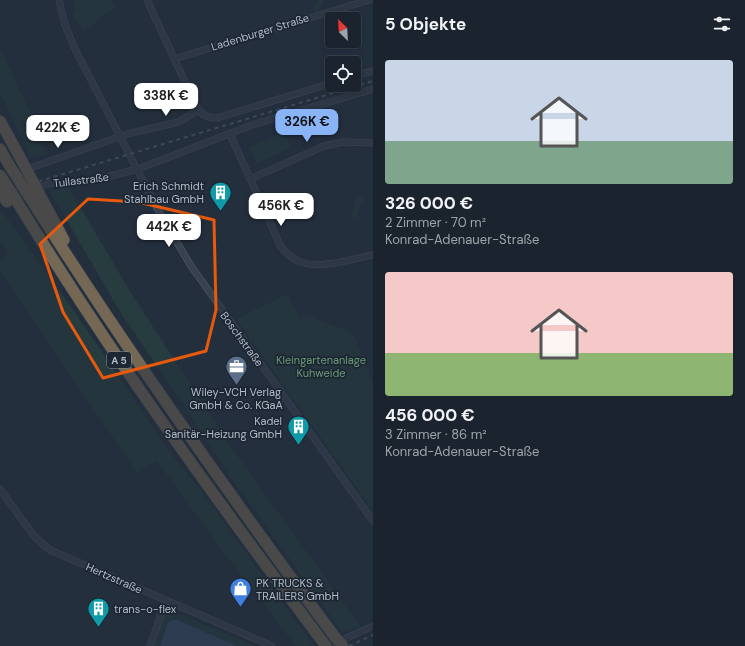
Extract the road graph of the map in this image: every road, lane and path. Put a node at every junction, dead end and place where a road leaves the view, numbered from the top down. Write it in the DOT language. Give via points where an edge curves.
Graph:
graph roads {
  1 [pos="59,0"];
  2 [pos="147,0"];
  3 [pos="369,0"];
  4 [pos="174,59"];
  5 [pos="373,70"];
  6 [pos="361,74"];
  7 [pos="325,85"];
  8 [pos="373,89"];
  9 [pos="198,110"];
  10 [pos="0,121"];
  11 [pos="230,134"];
  12 [pos="121,136"];
  13 [pos="373,143"];
  14 [pos="0,149"];
  15 [pos="138,169"];
  16 [pos="0,176"];
  17 [pos="250,178"];
  18 [pos="0,192"];
  19 [pos="34,194"];
  20 [pos="8,200"];
  21 [pos="373,256"];
  22 [pos="0,490"];
  23 [pos="373,521"];
  24 [pos="166,601"];
  25 [pos="373,626"];
  26 [pos="326,645"];
  27 [pos="150,646"];
  28 [pos="272,646"];
  29 [pos="342,646"];
  1 -- 12 [label="street, Boschstraße" via="74,47"];
  2 -- 4 [label="street"];
  3 -- 4 [label="street, Ladenburger Straße"];
  4 -- 9 [label="street"];
  5 -- 6 [label="street"];
  7 -- 9 [label="street" via="217,118 210,118"];
  8 -- 11 [label="street, Tullastraße"];
  9 -- 12 [label="street" via="170,125"];
  10 -- 19 [label="highway, bridge" via="22,161"];
  11 -- 15 [label="street, Tullastraße"];
  11 -- 17 [label="street"];
  12 -- 15 [label="street, Boschstraße"];
  12 -- 16 [label="street" via="42,165"];
  13 -- 17 [label="street" via="343,142 324,146"];
  14 -- 19 [label="highway, bridge" via="9,165"];
  15 -- 20 [label="street, Tullastraße" via="96,180 49,184"];
  15 -- 23 [label="street, Boschstraße" via="159,212 191,266"];
  16 -- 20 [label="highway, A 5, bridge"];
  17 -- 21 [label="street" via="280,245 296,262 319,265"];
  18 -- 20 [label="highway, A 5, bridge"];
  19 -- 29 [label="highway, A 5, bridge" via="86,286 200,451"];
  20 -- 26 [label="highway, A 5" via="52,259 188,459"];
  22 -- 24 [label="street, Hertzstraße" via="44,546"];
  24 -- 27 [label="street"];
  24 -- 28 [label="street, Hertzstraße"];
  25 -- 26 [label="street"];
}
